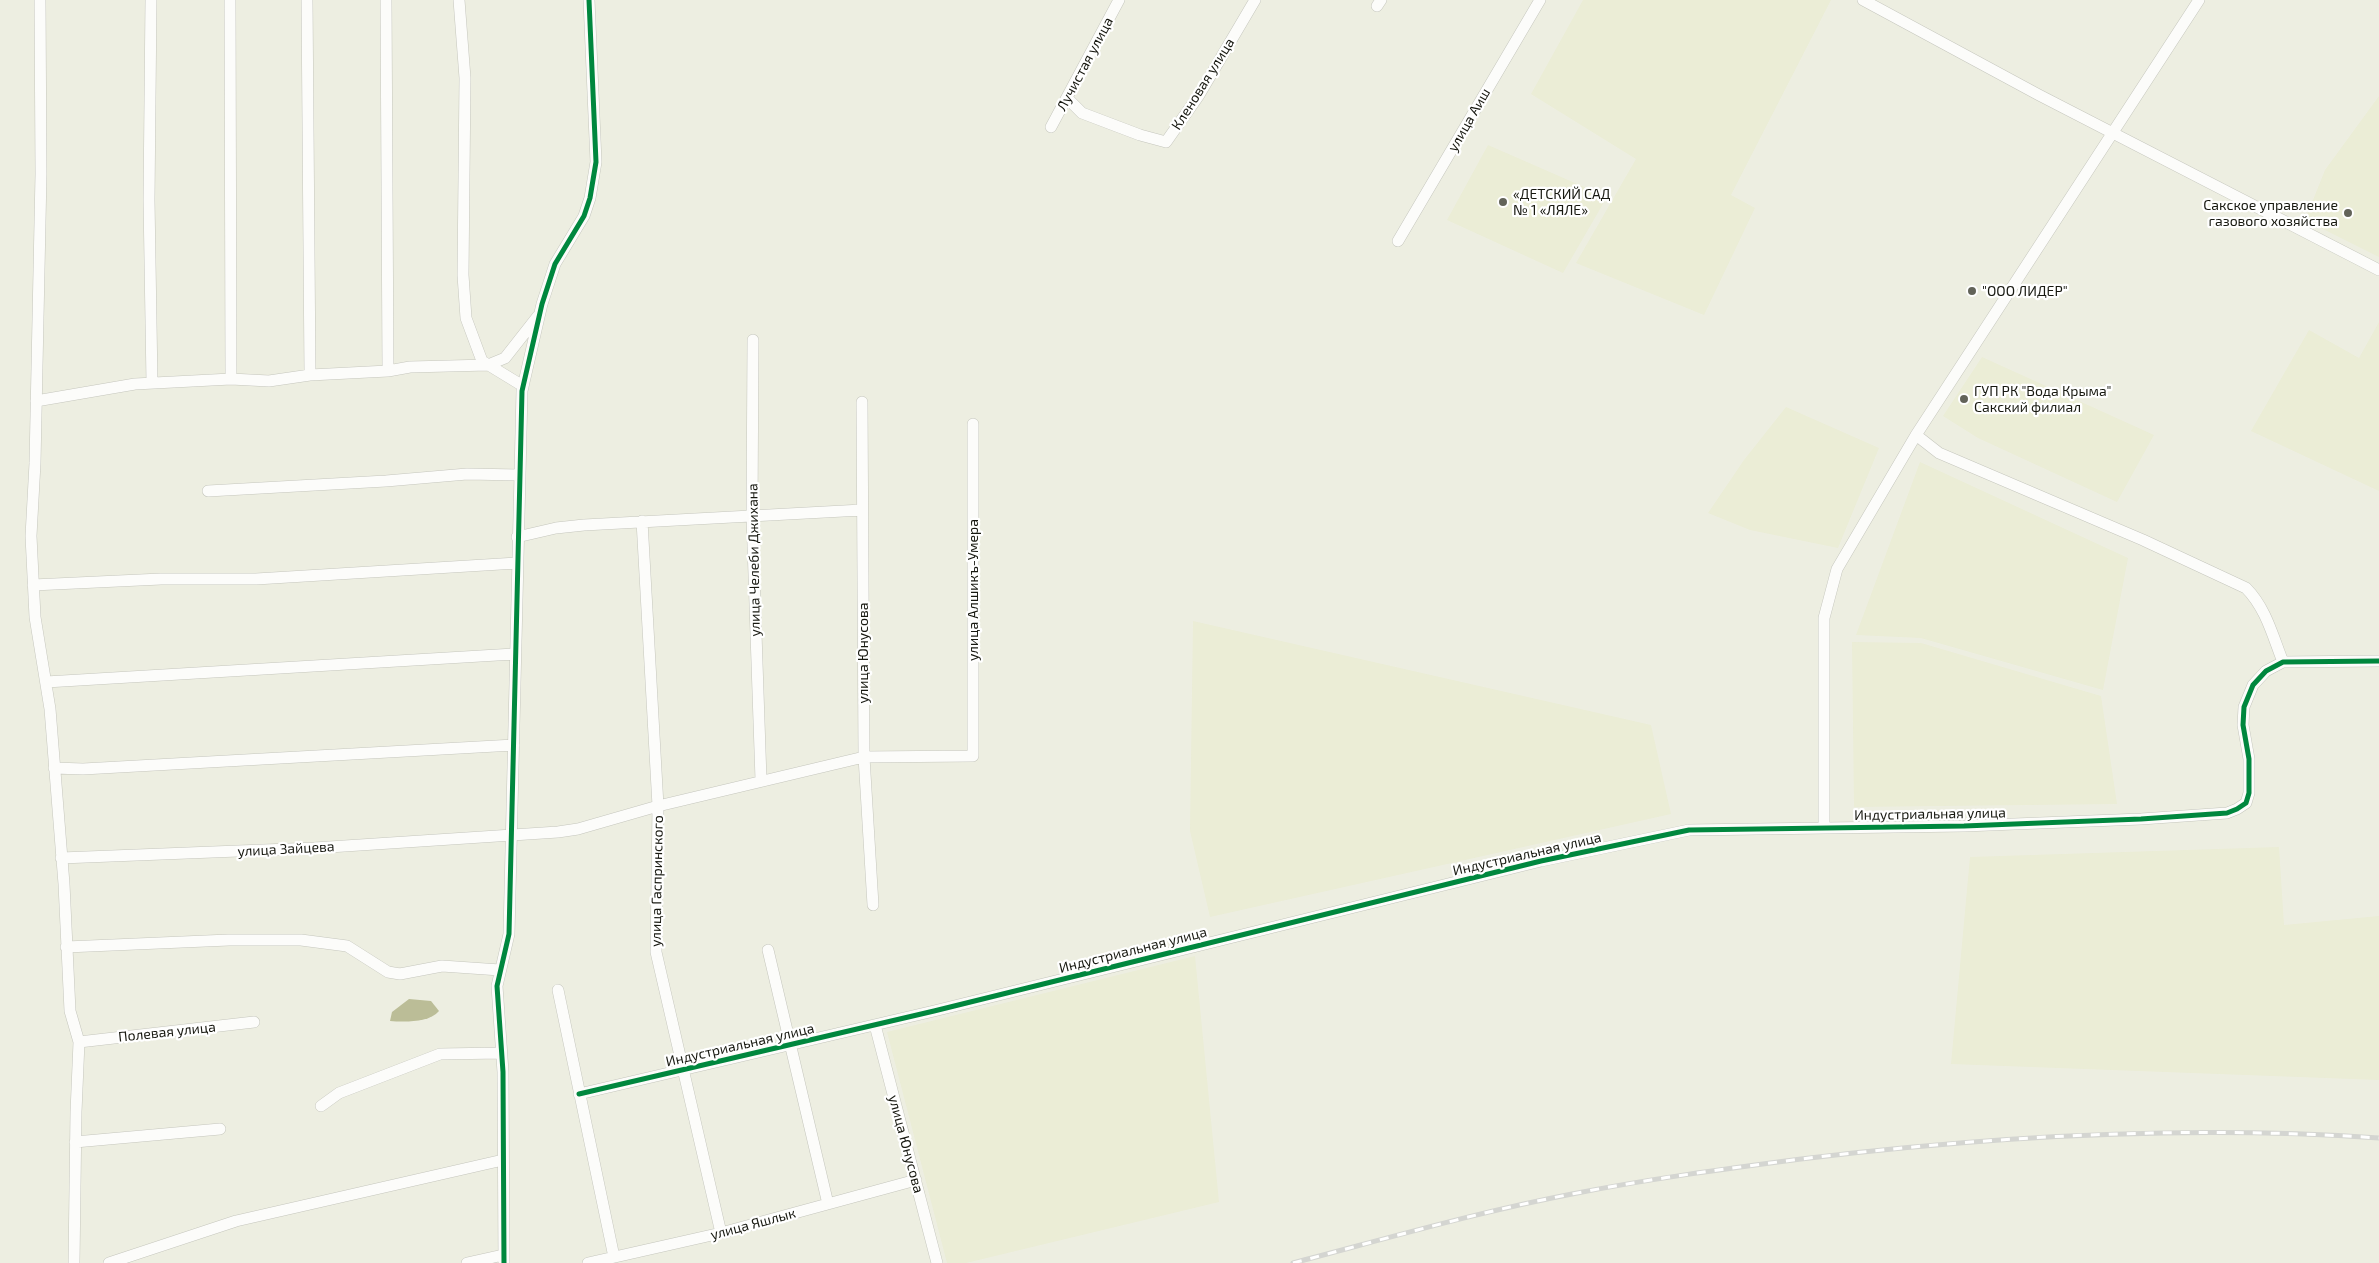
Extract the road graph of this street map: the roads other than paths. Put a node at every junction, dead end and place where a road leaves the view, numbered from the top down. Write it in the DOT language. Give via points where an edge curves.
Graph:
graph roads {
  1 [pos="40,0"];
  2 [pos="151,0"];
  3 [pos="230,0"];
  4 [pos="307,0"];
  5 [pos="386,0"];
  6 [pos="459,0"];
  7 [pos="589,0"];
  8 [pos="1119,0"];
  9 [pos="1255,0"];
  10 [pos="1540,0"];
  11 [pos="1863,0"];
  12 [pos="2200,0"];
  13 [pos="1068,98"];
  14 [pos="1051,127"];
  15 [pos="2113,133"];
  16 [pos="1398,241"];
  17 [pos="2379,270"];
  18 [pos="541,312"];
  19 [pos="753,340"];
  20 [pos="488,365"];
  21 [pos="388,371"];
  22 [pos="310,375"];
  23 [pos="231,379"];
  24 [pos="152,383"];
  25 [pos="523,386"];
  26 [pos="36,400"];
  27 [pos="862,402"];
  28 [pos="973,424"];
  29 [pos="1916,435"];
  30 [pos="519,475"];
  31 [pos="208,491"];
  32 [pos="862,510"];
  33 [pos="752,516"];
  34 [pos="642,521"];
  35 [pos="518,537"];
  36 [pos="517,563"];
  37 [pos="34,585"];
  38 [pos="514,654"];
  39 [pos="2379,661"];
  40 [pos="2283,662"];
  41 [pos="46,682"];
  42 [pos="514,745"];
  43 [pos="973,756"];
  44 [pos="864,757"];
  45 [pos="54,768"];
  46 [pos="761,780"];
  47 [pos="658,806"];
  48 [pos="1824,828"];
  49 [pos="511,836"];
  50 [pos="62,858"];
  51 [pos="873,904"];
  52 [pos="66,947"];
  53 [pos="768,950"];
  54 [pos="500,970"];
  55 [pos="558,990"];
  56 [pos="254,1022"];
  57 [pos="875,1025"];
  58 [pos="79,1042"];
  59 [pos="789,1045"];
  60 [pos="501,1053"];
  61 [pos="682,1070"];
  62 [pos="578,1094"];
  63 [pos="322,1106"];
  64 [pos="220,1129"];
  65 [pos="75,1142"];
  66 [pos="503,1160"];
  67 [pos="916,1180"];
  68 [pos="828,1204"];
  69 [pos="721,1233"];
  70 [pos="614,1257"];
  71 [pos="504,1259"];
  72 [pos="74,1263"];
  73 [pos="109,1263"];
  74 [pos="467,1263"];
  75 [pos="588,1263"];
  76 [pos="937,1263"];
  1 -- 26 [label="street" via="41,174"];
  2 -- 24 [label="street" via="149,200"];
  3 -- 23 [label="street"];
  4 -- 22 [label="street"];
  5 -- 21 [label="street"];
  6 -- 20 [label="street" via="465,78 466,318 482,362"];
  7 -- 18 [label="street" via="596,162 594,182 584,216 555,264"];
  8 -- 13 [label="street, Лучистая улица"];
  9 -- 13 [label="street, Кленовая улица" via="1199,95 1166,142 1082,113"];
  10 -- 16 [label="street, улица Аиш"];
  11 -- 15 [label="street"];
  12 -- 15 [label="street"];
  13 -- 14 [label="street, Лучистая улица"];
  15 -- 17 [label="street"];
  15 -- 29 [label="street"];
  18 -- 20 [label="street" via="505,358"];
  18 -- 25 [label="street"];
  19 -- 33 [label="street, улица Челеби Джихана"];
  20 -- 21 [label="street" via="410,367"];
  20 -- 25 [label="street"];
  21 -- 22 [label="street"];
  22 -- 23 [label="street" via="269,380"];
  23 -- 24 [label="street"];
  24 -- 26 [label="street"];
  25 -- 30 [label="street"];
  26 -- 37 [label="street" via="31,536"];
  27 -- 32 [label="street, улица Юнусова"];
  28 -- 43 [label="street, улица Алшикъ-Умера"];
  29 -- 40 [label="street" via="1939,453 2246,588 2262,609"];
  29 -- 48 [label="street" via="1837,569 1824,618"];
  30 -- 31 [label="street" via="467,474 386,482"];
  30 -- 35 [label="street"];
  32 -- 33 [label="street"];
  32 -- 44 [label="street, улица Юнусова"];
  33 -- 34 [label="street"];
  33 -- 46 [label="street, улица Челеби Джихана"];
  34 -- 35 [label="street" via="556,528"];
  34 -- 47 [label="street, улица Гаспринского"];
  35 -- 36 [label="street"];
  36 -- 37 [label="street" via="256,579 161,579"];
  36 -- 38 [label="street"];
  37 -- 41 [label="street"];
  38 -- 41 [label="street"];
  38 -- 42 [label="street"];
  39 -- 40 [label="street"];
  40 -- 48 [label="street, Индустриальная улица" via="2266,671 2252,685 2244,706 2249,792 2246,803 2237,809 2141,819"];
  41 -- 45 [label="street"];
  42 -- 45 [label="street"];
  42 -- 49 [label="street"];
  43 -- 44 [label="street, улица Зайцева"];
  44 -- 46 [label="street, улица Зайцева"];
  44 -- 51 [label="street, улица Юнусова"];
  45 -- 50 [label="street"];
  46 -- 47 [label="street, улица Зайцева"];
  47 -- 49 [label="street, улица Зайцева" via="578,829"];
  47 -- 61 [label="street, улица Гаспринского" via="656,952"];
  48 -- 57 [label="street, Индустриальная улица" via="1679,832 1541,861"];
  49 -- 50 [label="street, улица Зайцева"];
  49 -- 54 [label="street" via="509,934"];
  50 -- 52 [label="street"];
  52 -- 54 [label="street" via="301,940 347,946 388,972 400,974 442,966"];
  52 -- 58 [label="street" via="70,1011"];
  53 -- 59 [label="street"];
  54 -- 60 [label="street" via="496,986"];
  55 -- 62 [label="street"];
  56 -- 58 [label="street, Полевая улица"];
  57 -- 59 [label="street, Индустриальная улица"];
  57 -- 67 [label="street, улица Юнусова"];
  58 -- 65 [label="street"];
  59 -- 61 [label="street, Индустриальная улица"];
  59 -- 68 [label="street"];
  60 -- 63 [label="street" via="440,1054 339,1094"];
  60 -- 66 [label="street"];
  61 -- 62 [label="street, Индустриальная улица"];
  61 -- 69 [label="street, улица Гаспринского"];
  62 -- 70 [label="street"];
  64 -- 65 [label="street"];
  65 -- 72 [label="street"];
  66 -- 71 [label="street"];
  66 -- 73 [label="street" via="236,1221"];
  67 -- 68 [label="street, улица Яшлык"];
  67 -- 76 [label="street, улица Юнусова"];
  68 -- 69 [label="street, улица Яшлык"];
  69 -- 70 [label="street, улица Яшлык"];
  70 -- 75 [label="street, улица Яшлык"];
  71 -- 74 [label="street"];
}
